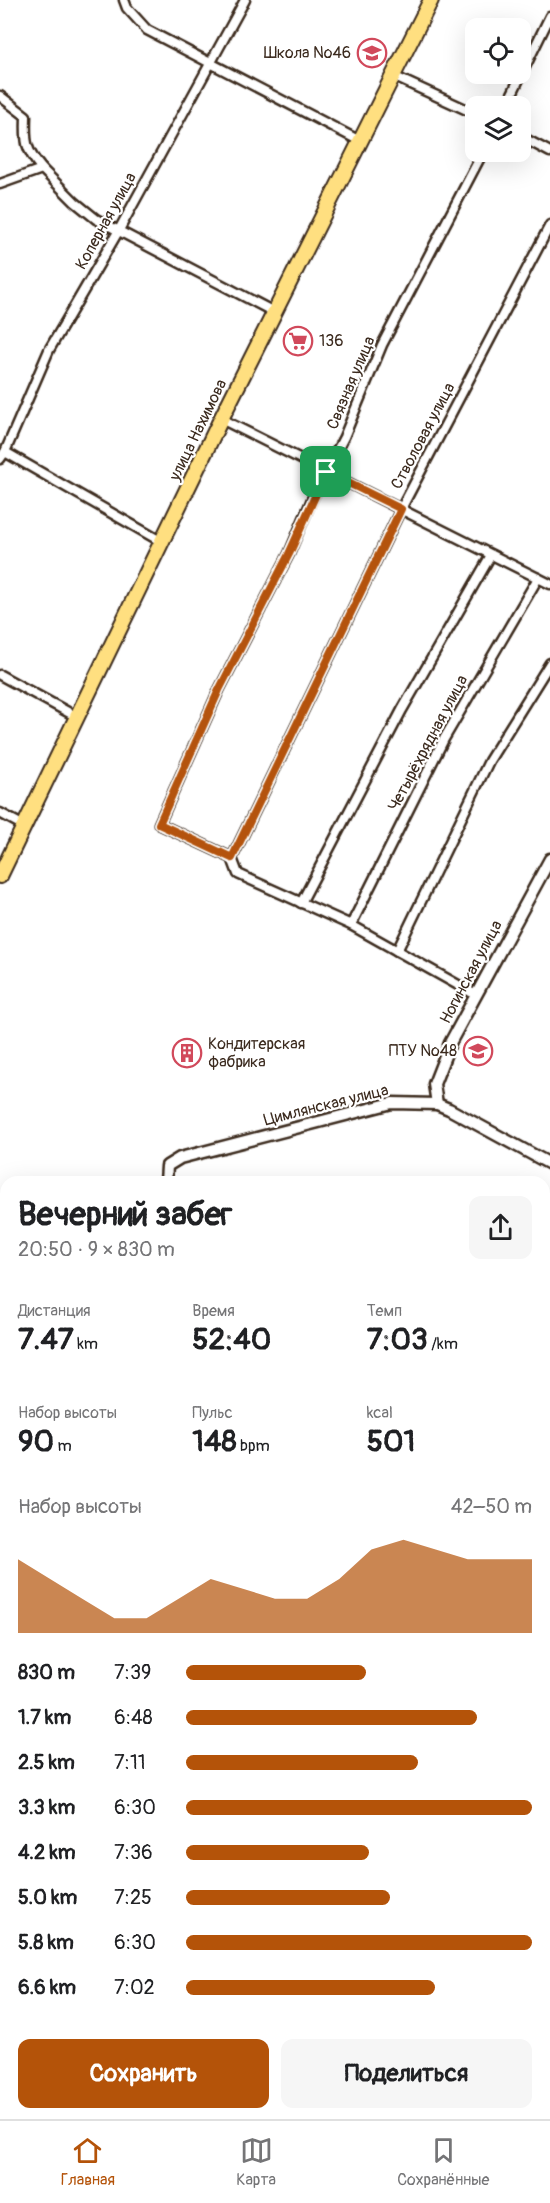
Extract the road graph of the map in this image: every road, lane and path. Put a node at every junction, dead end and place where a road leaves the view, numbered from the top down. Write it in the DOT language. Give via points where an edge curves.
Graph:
graph roads {
  1 [pos="124,0"];
  2 [pos="245,0"];
  3 [pos="431,0"];
  4 [pos="550,16"];
  5 [pos="208,64"];
  6 [pos="393,76"];
  7 [pos="0,96"];
  8 [pos="511,96"];
  9 [pos="465,109"];
  10 [pos="360,141"];
  11 [pos="531,142"];
  12 [pos="550,152"];
  13 [pos="478,162"];
  14 [pos="42,169"];
  15 [pos="0,184"];
  16 [pos="550,225"];
  17 [pos="118,230"];
  18 [pos="274,312"];
  19 [pos="221,419"];
  20 [pos="3,455"];
  21 [pos="326,472"];
  22 [pos="401,509"];
  23 [pos="162,542"];
  24 [pos="491,555"];
  25 [pos="538,578"];
  26 [pos="550,584"];
  27 [pos="550,663"];
  28 [pos="0,675"];
  29 [pos="77,717"];
  30 [pos="0,813"];
  31 [pos="24,826"];
  32 [pos="232,858"];
  33 [pos="550,859"];
  34 [pos="0,876"];
  35 [pos="301,903"];
  36 [pos="351,926"];
  37 [pos="397,951"];
  38 [pos="476,994"];
  39 [pos="436,1104"];
  40 [pos="550,1164"];
  41 [pos="165,1176"];
  1 -- 5 [label="street" via="147,30"];
  2 -- 5 [label="street, Коперная улица"];
  3 -- 6 [label="main road, улица Нахимова"];
  4 -- 8 [label="street"];
  5 -- 10 [label="street"];
  5 -- 17 [label="street, Коперная улица"];
  6 -- 9 [label="street"];
  6 -- 10 [label="main road, улица Нахимова"];
  7 -- 14 [label="street" via="26,116 28,150"];
  10 -- 18 [label="main road, улица Нахимова"];
  11 -- 12 [label="street"];
  13 -- 21 [label="street, Связная улица" via="382,345"];
  14 -- 15 [label="street"];
  14 -- 17 [label="street" via="96,219"];
  16 -- 22 [label="street, Стволовая улица"];
  17 -- 18 [label="street"];
  17 -- 20 [label="street, Коперная улица" via="49,350"];
  18 -- 19 [label="main road, улица Нахимова"];
  19 -- 21 [label="street"];
  19 -- 23 [label="main road, улица Нахимова"];
  20 -- 23 [label="street"];
  21 -- 22 [label="street"];
  21 -- 32 [label="street, Связная улица" via="219,690 159,824"];
  22 -- 24 [label="street"];
  22 -- 32 [label="street, Стволовая улица"];
  23 -- 29 [label="main road, улица Нахимова"];
  24 -- 25 [label="street"];
  24 -- 35 [label="street" via="402,710"];
  25 -- 26 [label="street"];
  25 -- 36 [label="street, Четырёхрядная улица" via="444,739"];
  27 -- 37 [label="street" via="489,760"];
  28 -- 29 [label="street"];
  29 -- 31 [label="main road, улица Нахимова"];
  30 -- 31 [label="street"];
  31 -- 34 [label="main road, улица Нахимова"];
  32 -- 35 [label="street" via="238,874"];
  33 -- 38 [label="street, Ногинская улица"];
  35 -- 36 [label="street"];
  36 -- 37 [label="street"];
  37 -- 38 [label="street"];
  38 -- 39 [label="street, Ногинская улица" via="437,1073"];
  39 -- 40 [label="street, Цимлянская улица"];
  39 -- 41 [label="street, Цимлянская улица" via="409,1102 374,1107 180,1158 170,1163"];
}
